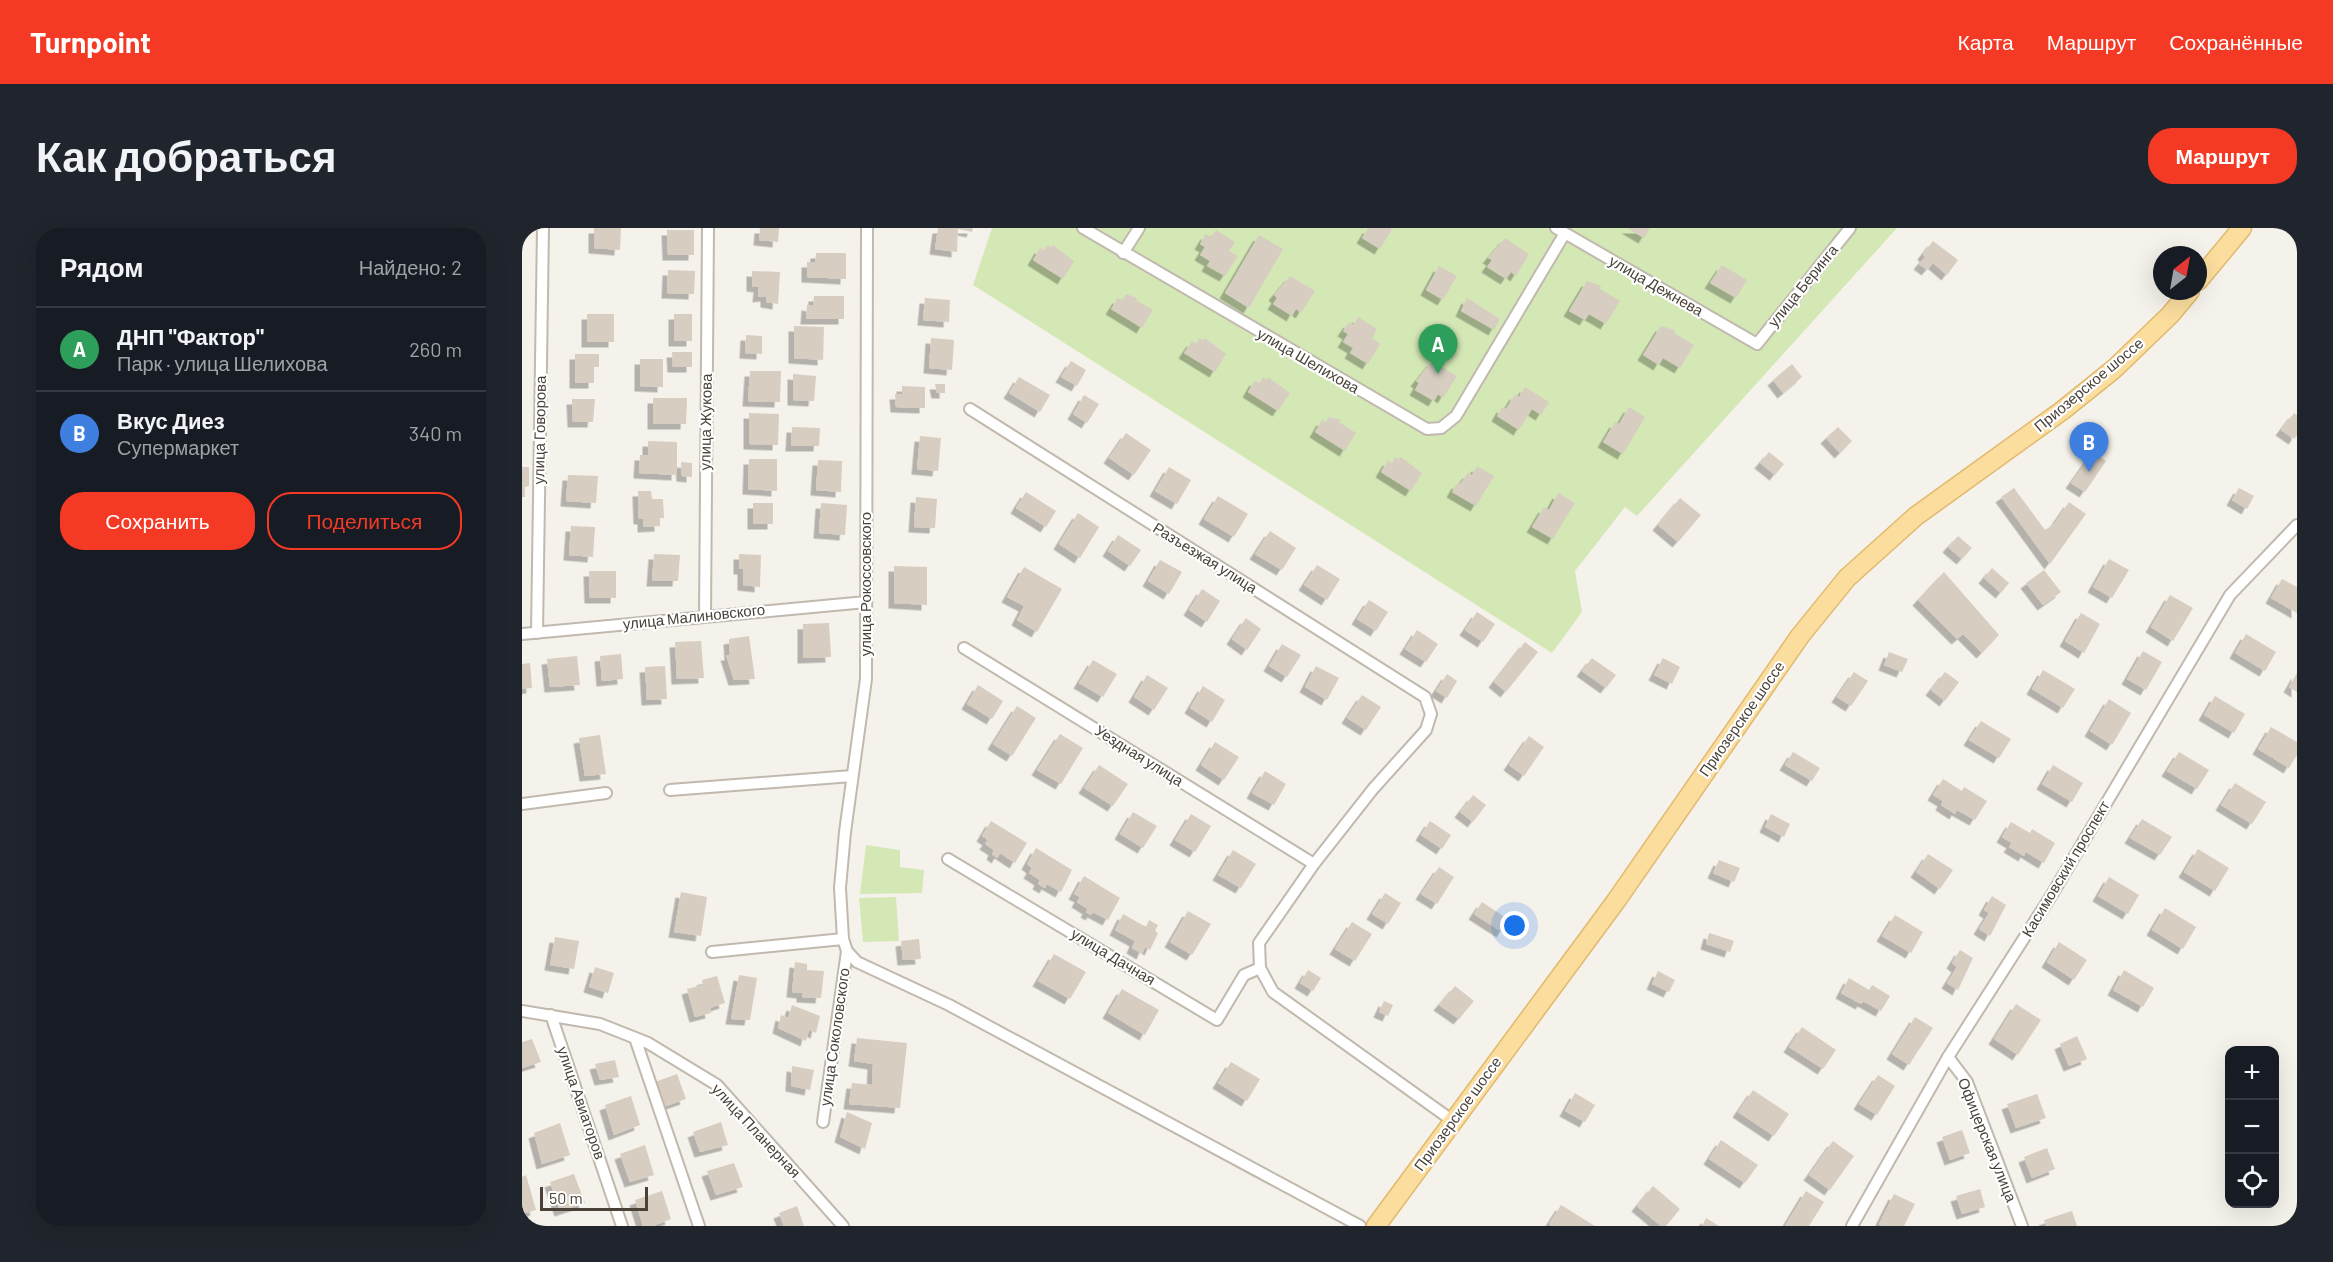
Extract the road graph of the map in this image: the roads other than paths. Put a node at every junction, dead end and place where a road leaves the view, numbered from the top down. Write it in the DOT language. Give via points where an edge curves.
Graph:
graph roads {
  1 [pos="543,228"];
  2 [pos="708,228"];
  3 [pos="867,228"];
  4 [pos="1083,228"];
  5 [pos="1139,228"];
  6 [pos="1850,228"];
  7 [pos="2240,229"];
  8 [pos="1561,231"];
  9 [pos="1123,254"];
  10 [pos="2207,270"];
  11 [pos="2182,300"];
  12 [pos="1757,344"];
  13 [pos="970,410"];
  14 [pos="2297,525"];
  15 [pos="866,602"];
  16 [pos="705,616"];
  17 [pos="537,633"];
  18 [pos="522,634"];
  19 [pos="964,648"];
  20 [pos="852,776"];
  21 [pos="670,790"];
  22 [pos="606,793"];
  23 [pos="522,804"];
  24 [pos="948,859"];
  25 [pos="1314,864"];
  26 [pos="843,939"];
  27 [pos="847,951"];
  28 [pos="712,952"];
  29 [pos="1260,968"];
  30 [pos="522,1011"];
  31 [pos="551,1015"];
  32 [pos="635,1038"];
  33 [pos="1948,1057"];
  34 [pos="1453,1121"];
  35 [pos="823,1122"];
  36 [pos="841,1225"];
  37 [pos="1854,1225"];
  38 [pos="622,1226"];
  39 [pos="699,1226"];
  40 [pos="1360,1226"];
  41 [pos="1376,1226"];
  42 [pos="2022,1226"];
  1 -- 17 [label="street, улица Говорова"];
  2 -- 16 [label="street, улица Жукова"];
  3 -- 15 [label="street, улица Рокоссовского"];
  4 -- 9 [label="street, улица Шелихова"];
  5 -- 9 [label="street"];
  6 -- 12 [label="street, улица Беринга"];
  7 -- 10 [label="main road"];
  8 -- 9 [label="street, улица Шелихова" via="1456,416 1441,428 1427,429"];
  8 -- 12 [label="street, улица Дежнева"];
  11 -- 34 [label="main road, Приозерское шоссе" via="2114,369 1916,516 1847,578 1800,636 1616,901"];
  13 -- 25 [label="street, Разъезжая улица" via="1425,697 1431,714 1426,730"];
  14 -- 33 [label="street, Касимовский проспект" via="2230,595 2051,896"];
  15 -- 16 [label="street, улица Малиновского"];
  15 -- 20 [label="street, улица Рокоссовского" via="866,679"];
  16 -- 17 [label="street, улица Малиновского"];
  17 -- 18 [label="street, улица Малиновского"];
  19 -- 25 [label="street, Уездная улица"];
  20 -- 21 [label="street"];
  20 -- 26 [label="street, улица Рокоссовского" via="840,888"];
  22 -- 23 [label="street"];
  24 -- 29 [label="street, улица Дачная" via="1217,1020 1244,975"];
  25 -- 29 [label="street" via="1259,943"];
  26 -- 27 [label="street, улица Соколовского"];
  26 -- 28 [label="street"];
  27 -- 35 [label="street, улица Соколовского"];
  27 -- 40 [label="street, улица Соколовского" via="857,962 949,1005"];
  29 -- 34 [label="street" via="1273,992"];
  30 -- 31 [label="street, улица Планерная"];
  31 -- 32 [label="street, улица Планерная" via="600,1024"];
  31 -- 38 [label="street, улица Авиаторов"];
  32 -- 36 [label="street, улица Планерная" via="717,1085"];
  32 -- 39 [label="street"];
  33 -- 37 [label="street, Касимовский проспект"];
  33 -- 42 [label="street, Офицерская улица" via="1967,1082"];
  34 -- 41 [label="main road, Приозерское шоссе"];
}
